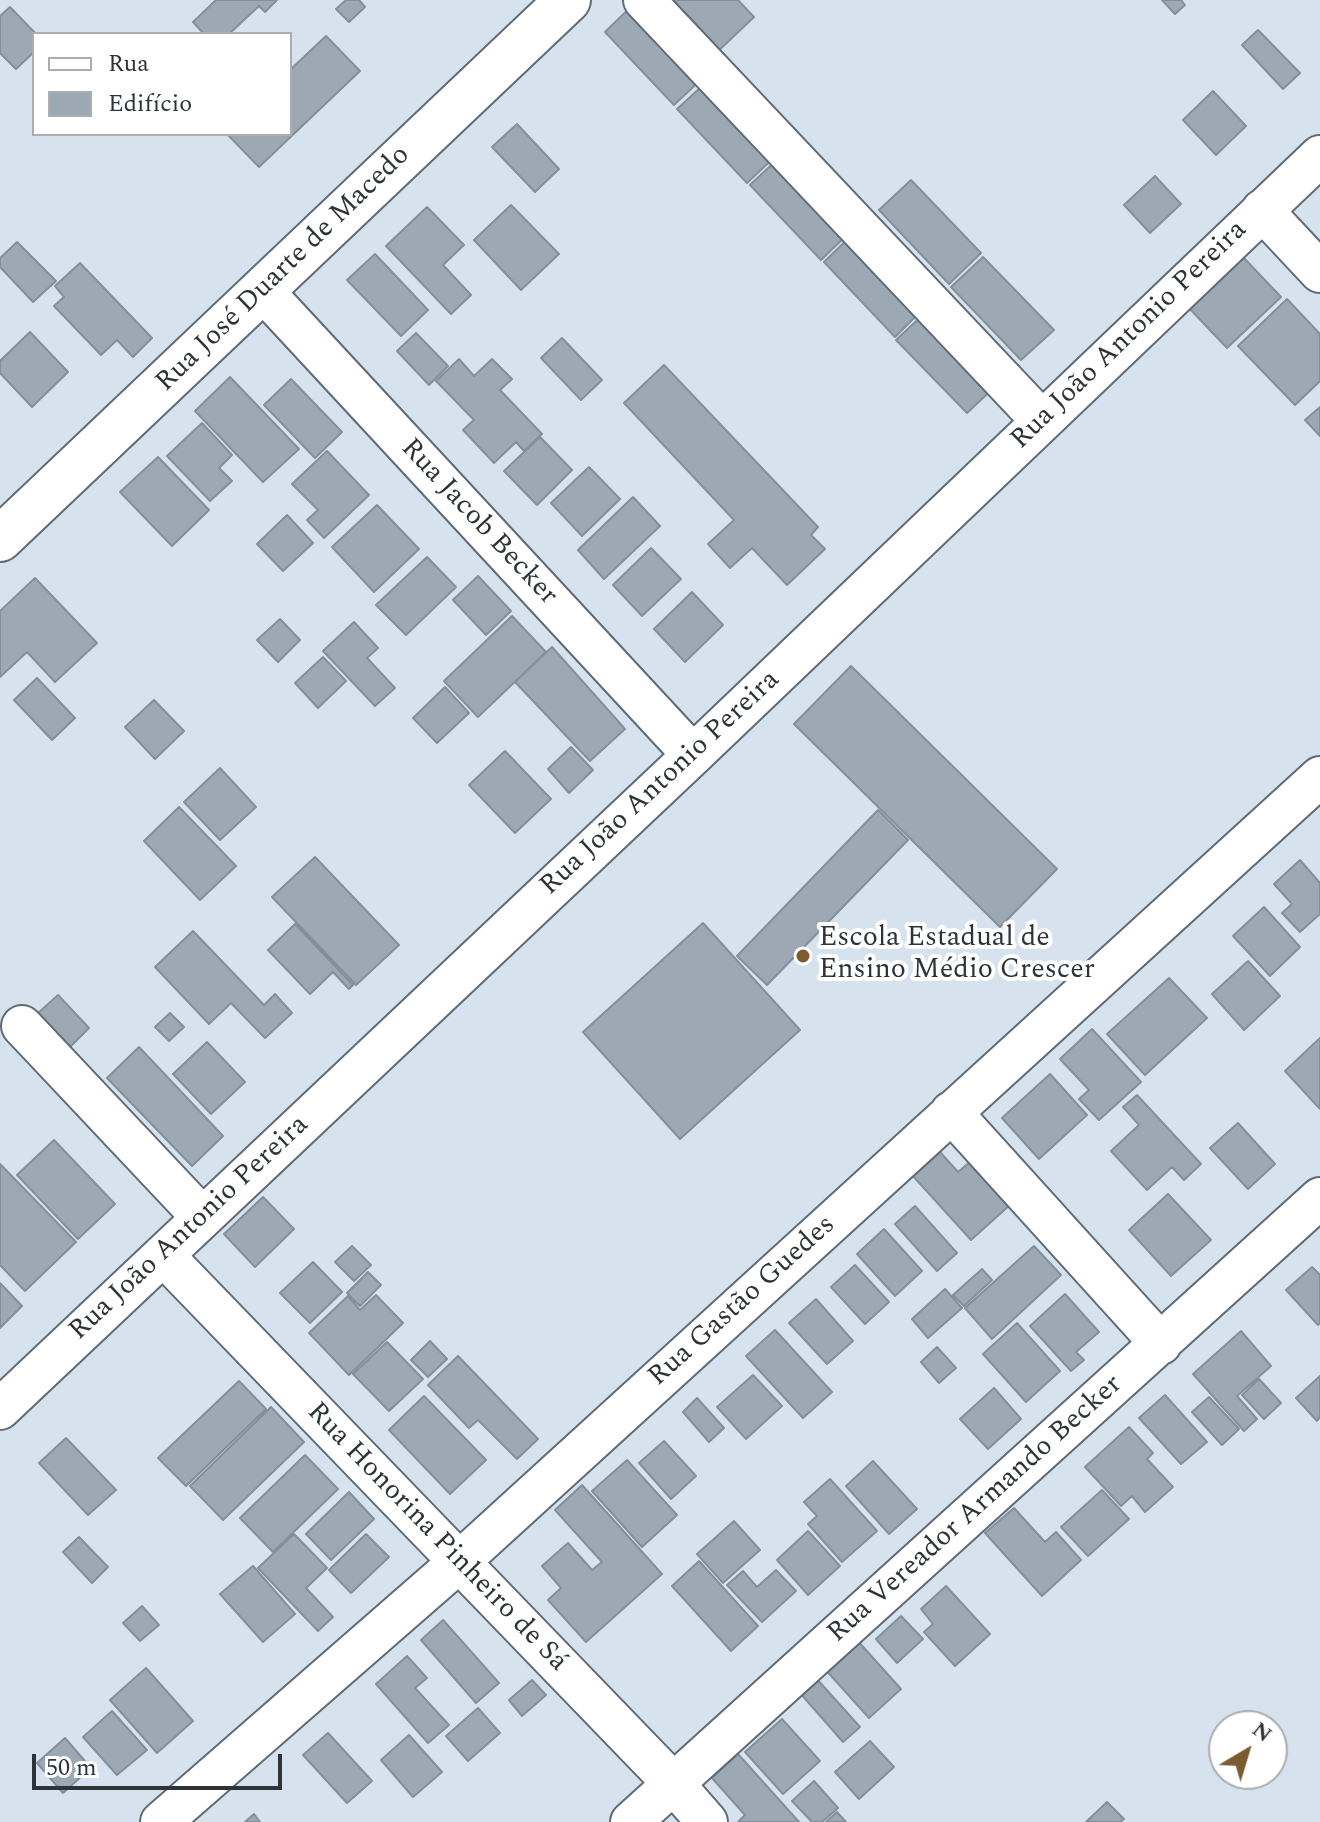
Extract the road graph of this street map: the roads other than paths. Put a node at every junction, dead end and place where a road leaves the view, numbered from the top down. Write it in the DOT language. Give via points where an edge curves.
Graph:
graph roads {
  1 [pos="568,0"];
  2 [pos="644,0"];
  3 [pos="1320,156"];
  4 [pos="1262,210"];
  5 [pos="1320,272"];
  6 [pos="263,291"];
  7 [pos="1042,421"];
  8 [pos="0,539"];
  9 [pos="693,755"];
  10 [pos="1320,777"];
  11 [pos="22,1026"];
  12 [pos="951,1112"];
  13 [pos="1317,1207"];
  14 [pos="202,1217"];
  15 [pos="163,1255"];
  16 [pos="1161,1344"];
  17 [pos="0,1409"];
  18 [pos="459,1562"];
  19 [pos="673,1783"];
  20 [pos="161,1822"];
  21 [pos="631,1822"];
  22 [pos="707,1822"];
  1 -- 6 [label="street, Rua José Duarte de Macedo"];
  2 -- 7 [label="street"];
  3 -- 4 [label="street, Rua João Antonio Pereira"];
  4 -- 5 [label="street"];
  4 -- 7 [label="street, Rua João Antonio Pereira"];
  6 -- 8 [label="street, Rua José Duarte de Macedo"];
  6 -- 9 [label="street, Rua Jacob Becker"];
  7 -- 9 [label="street, Rua João Antonio Pereira"];
  9 -- 14 [label="street, Rua João Antonio Pereira"];
  10 -- 12 [label="street, Rua Gastão Guedes"];
  11 -- 14 [label="street"];
  12 -- 16 [label="street"];
  12 -- 18 [label="street, Rua Gastão Guedes"];
  13 -- 16 [label="street, Rua Vereador Armando Becker"];
  14 -- 15 [label="street, Rua João Antonio Pereira"];
  15 -- 17 [label="street, Rua João Antonio Pereira"];
  15 -- 18 [label="street, Rua Honorina Pinheiro de Sá"];
  16 -- 19 [label="street, Rua Vereador Armando Becker"];
  18 -- 19 [label="street, Rua Honorina Pinheiro de Sá"];
  18 -- 20 [label="street, Rua Gastão Guedes"];
  19 -- 21 [label="street, Rua Vereador Armando Becker"];
  19 -- 22 [label="street, Rua Honorina Pinheiro de Sá"];
}
